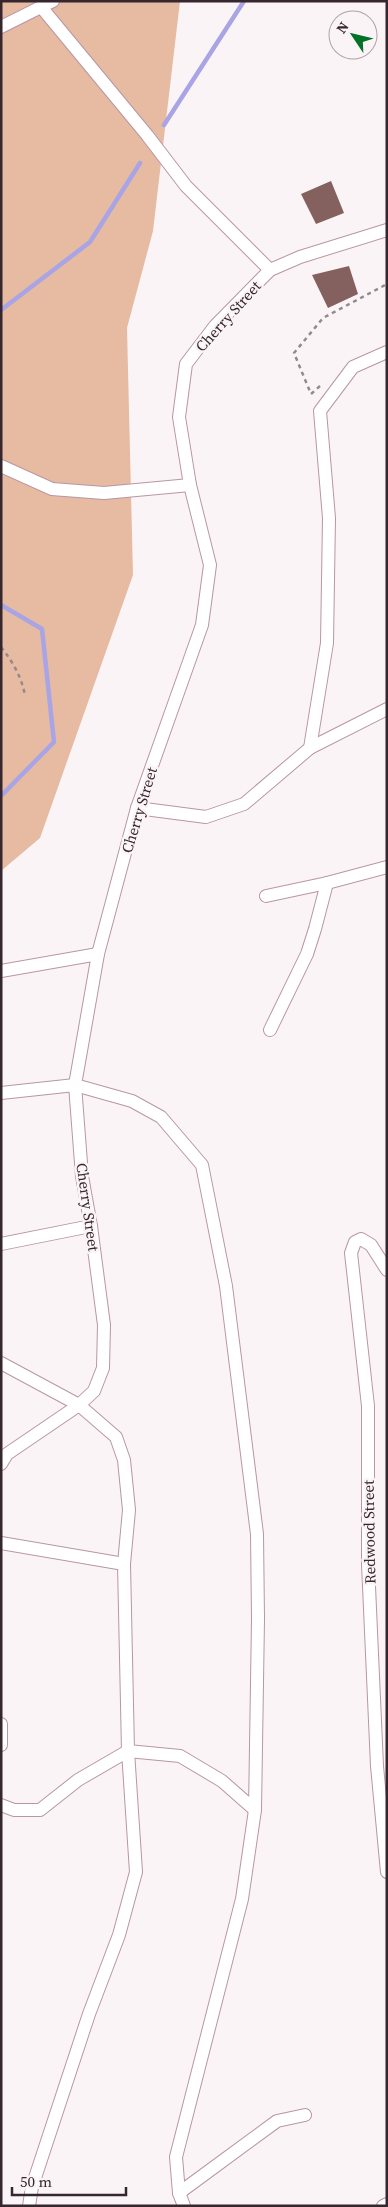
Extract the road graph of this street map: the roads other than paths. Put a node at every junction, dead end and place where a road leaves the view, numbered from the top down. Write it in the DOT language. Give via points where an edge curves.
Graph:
graph roads {
  1 [pos="48,4"];
  2 [pos="1,27"];
  3 [pos="387,230"];
  4 [pos="270,270"];
  5 [pos="387,352"];
  6 [pos="1,466"];
  7 [pos="190,485"];
  8 [pos="387,709"];
  9 [pos="310,748"];
  10 [pos="137,808"];
  11 [pos="387,867"];
  12 [pos="327,883"];
  13 [pos="266,896"];
  14 [pos="98,954"];
  15 [pos="1,971"];
  16 [pos="270,1030"];
  17 [pos="75,1085"];
  18 [pos="1,1093"];
  19 [pos="91,1226"];
  20 [pos="1,1244"];
  21 [pos="387,1270"];
  22 [pos="1,1363"];
  23 [pos="79,1405"];
  24 [pos="1,1464"];
  25 [pos="1,1543"];
  26 [pos="124,1564"];
  27 [pos="1,1724"];
  28 [pos="1,1745"];
  29 [pos="128,1750"];
  30 [pos="1,1805"];
  31 [pos="255,1810"];
  32 [pos="387,1872"];
  33 [pos="305,2115"];
  34 [pos="179,2193"];
  35 [pos="387,2204"];
  36 [pos="29,2206"];
  37 [pos="184,2206"];
  38 [pos="383,2206"];
  1 -- 2 [label="street"];
  1 -- 4 [label="street" via="186,186"];
  3 -- 4 [label="street, Cherry Street"];
  4 -- 7 [label="street, Cherry Street" via="215,326 186,364 179,417"];
  5 -- 9 [label="street" via="353,367 320,411 329,518 328,643"];
  6 -- 7 [label="street" via="52,489 104,493"];
  7 -- 10 [label="street, Cherry Street" via="210,565 202,625"];
  8 -- 9 [label="street"];
  9 -- 10 [label="street" via="244,804 206,817"];
  10 -- 14 [label="street, Cherry Street"];
  11 -- 12 [label="street"];
  12 -- 13 [label="street"];
  12 -- 16 [label="street" via="307,954"];
  14 -- 15 [label="street"];
  14 -- 17 [label="street, Cherry Street"];
  17 -- 18 [label="street"];
  17 -- 19 [label="street, Cherry Street" via="82,1176"];
  17 -- 31 [label="street" via="132,1101 161,1118 202,1165 226,1286 257,1534"];
  19 -- 20 [label="street"];
  19 -- 23 [label="street, Cherry Street" via="104,1325 103,1368 94,1391"];
  21 -- 32 [label="street, Redwood Street" via="371,1245 361,1239 355,1242 351,1253 368,1406 368,1564 377,1766"];
  22 -- 23 [label="street"];
  23 -- 24 [label="street, Cherry Street" via="7,1454"];
  23 -- 26 [label="street" via="116,1437 124,1460 129,1510"];
  25 -- 26 [label="street"];
  26 -- 29 [label="street"];
  27 -- 28 [label="street"];
  29 -- 30 [label="street" via="78,1780 40,1810 14,1810"];
  29 -- 31 [label="street" via="180,1756 222,1781"];
  29 -- 36 [label="street" via="136,1872 119,1935 89,2014 32,2187"];
  31 -- 34 [label="street" via="242,1899 176,2157"];
  33 -- 34 [label="street" via="277,2121"];
  34 -- 37 [label="street"];
  35 -- 38 [label="street"];
}
